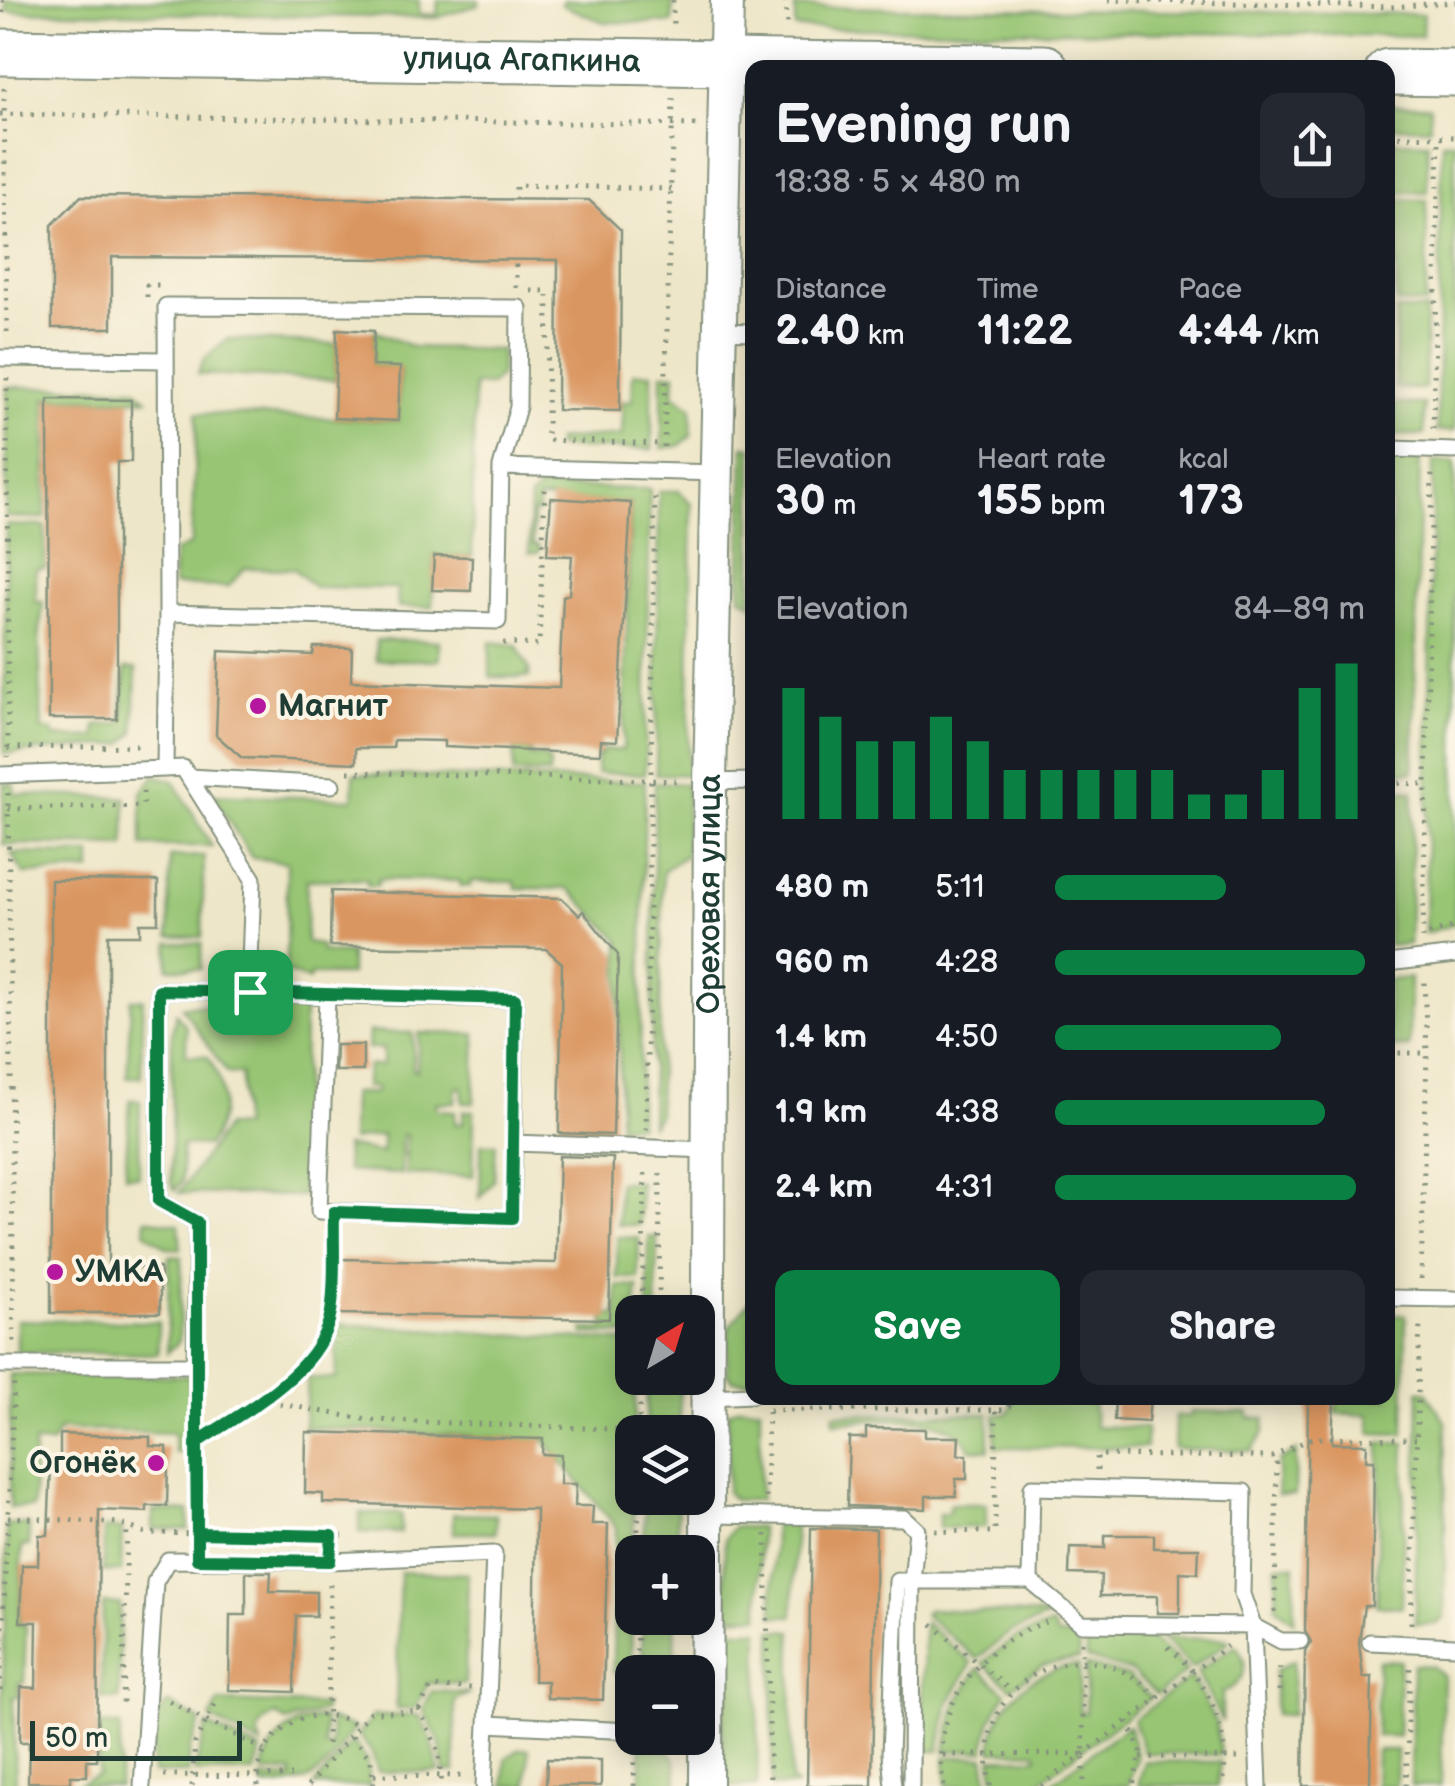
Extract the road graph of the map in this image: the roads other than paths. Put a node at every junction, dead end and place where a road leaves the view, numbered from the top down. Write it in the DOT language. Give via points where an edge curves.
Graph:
graph roads {
  1 [pos="728,0"];
  2 [pos="2,52"];
  3 [pos="728,62"];
  4 [pos="745,62"];
  5 [pos="1395,72"];
  6 [pos="1455,73"];
  7 [pos="736,332"];
  8 [pos="4,358"];
  9 [pos="165,360"];
  10 [pos="1395,449"];
  11 [pos="1455,451"];
  12 [pos="501,467"];
  13 [pos="717,472"];
  14 [pos="167,613"];
  15 [pos="165,769"];
  16 [pos="4,774"];
  17 [pos="189,777"];
  18 [pos="335,778"];
  19 [pos="710,782"];
  20 [pos="745,782"];
  21 [pos="1455,956"];
  22 [pos="1395,962"];
  23 [pos="250,992"];
  24 [pos="327,996"];
  25 [pos="514,1143"];
  26 [pos="712,1150"];
  27 [pos="1395,1298"];
  28 [pos="1455,1300"];
  29 [pos="7,1366"];
  30 [pos="745,1395"];
  31 [pos="709,1397"];
  32 [pos="709,1415"];
  33 [pos="708,1515"];
  34 [pos="715,1515"];
  35 [pos="912,1581"];
  36 [pos="1030,1581"];
  37 [pos="1254,1626"];
  38 [pos="1300,1641"];
  39 [pos="1370,1642"];
  40 [pos="1455,1646"];
  41 [pos="703,1655"];
  42 [pos="487,1724"];
  43 [pos="615,1729"];
  44 [pos="703,1755"];
  45 [pos="142,1780"];
  46 [pos="484,1781"];
  47 [pos="706,1786"];
  48 [pos="893,1786"];
  49 [pos="911,1786"];
  50 [pos="1259,1786"];
  1 -- 3 [label="street, Ореховая улица"];
  2 -- 3 [label="main road, улица Агапкина"];
  3 -- 4 [label="main road, улица Агапкина"];
  3 -- 7 [label="street, Ореховая улица"];
  5 -- 6 [label="main road"];
  7 -- 13 [label="street, Ореховая улица"];
  8 -- 9 [label="lane"];
  9 -- 12 [label="lane" via="166,306 519,308 518,407"];
  9 -- 14 [label="lane"];
  10 -- 11 [label="lane"];
  12 -- 13 [label="lane"];
  12 -- 14 [label="lane" via="498,621"];
  13 -- 19 [label="street, Ореховая улица"];
  14 -- 15 [label="lane"];
  15 -- 16 [label="lane"];
  15 -- 17 [label="lane" via="184,768"];
  17 -- 18 [label="lane"];
  17 -- 23 [label="lane" via="252,879"];
  19 -- 20 [label="lane"];
  19 -- 26 [label="street, Ореховая улица"];
  21 -- 22 [label="lane"];
  23 -- 24 [label="lane"];
  23 -- 29 [label="lane" via="159,990 159,1201 197,1222 195,1365"];
  24 -- 25 [label="lane" via="515,999"];
  24 -- 25 [label="lane" via="319,1211 512,1218"];
  25 -- 26 [label="lane"];
  26 -- 31 [label="street, Ореховая улица"];
  27 -- 28 [label="lane"];
  30 -- 31 [label="lane"];
  31 -- 32 [label="street, Ореховая улица"];
  33 -- 41 [label="street, Ореховая улица"];
  34 -- 35 [label="lane" via="904,1518 917,1530"];
  35 -- 36 [label="lane"];
  35 -- 48 [label="lane" via="897,1581"];
  35 -- 49 [label="lane"];
  36 -- 37 [label="lane" via="1082,1624"];
  36 -- 37 [label="lane" via="1032,1486 1244,1492 1242,1594"];
  37 -- 38 [label="lane" via="1281,1641"];
  37 -- 50 [label="lane"];
  39 -- 40 [label="lane"];
  42 -- 43 [label="lane"];
  42 -- 45 [label="lane" via="494,1554 168,1560 155,1582"];
  42 -- 46 [label="lane"];
  44 -- 47 [label="street, Ореховая улица"];
}
